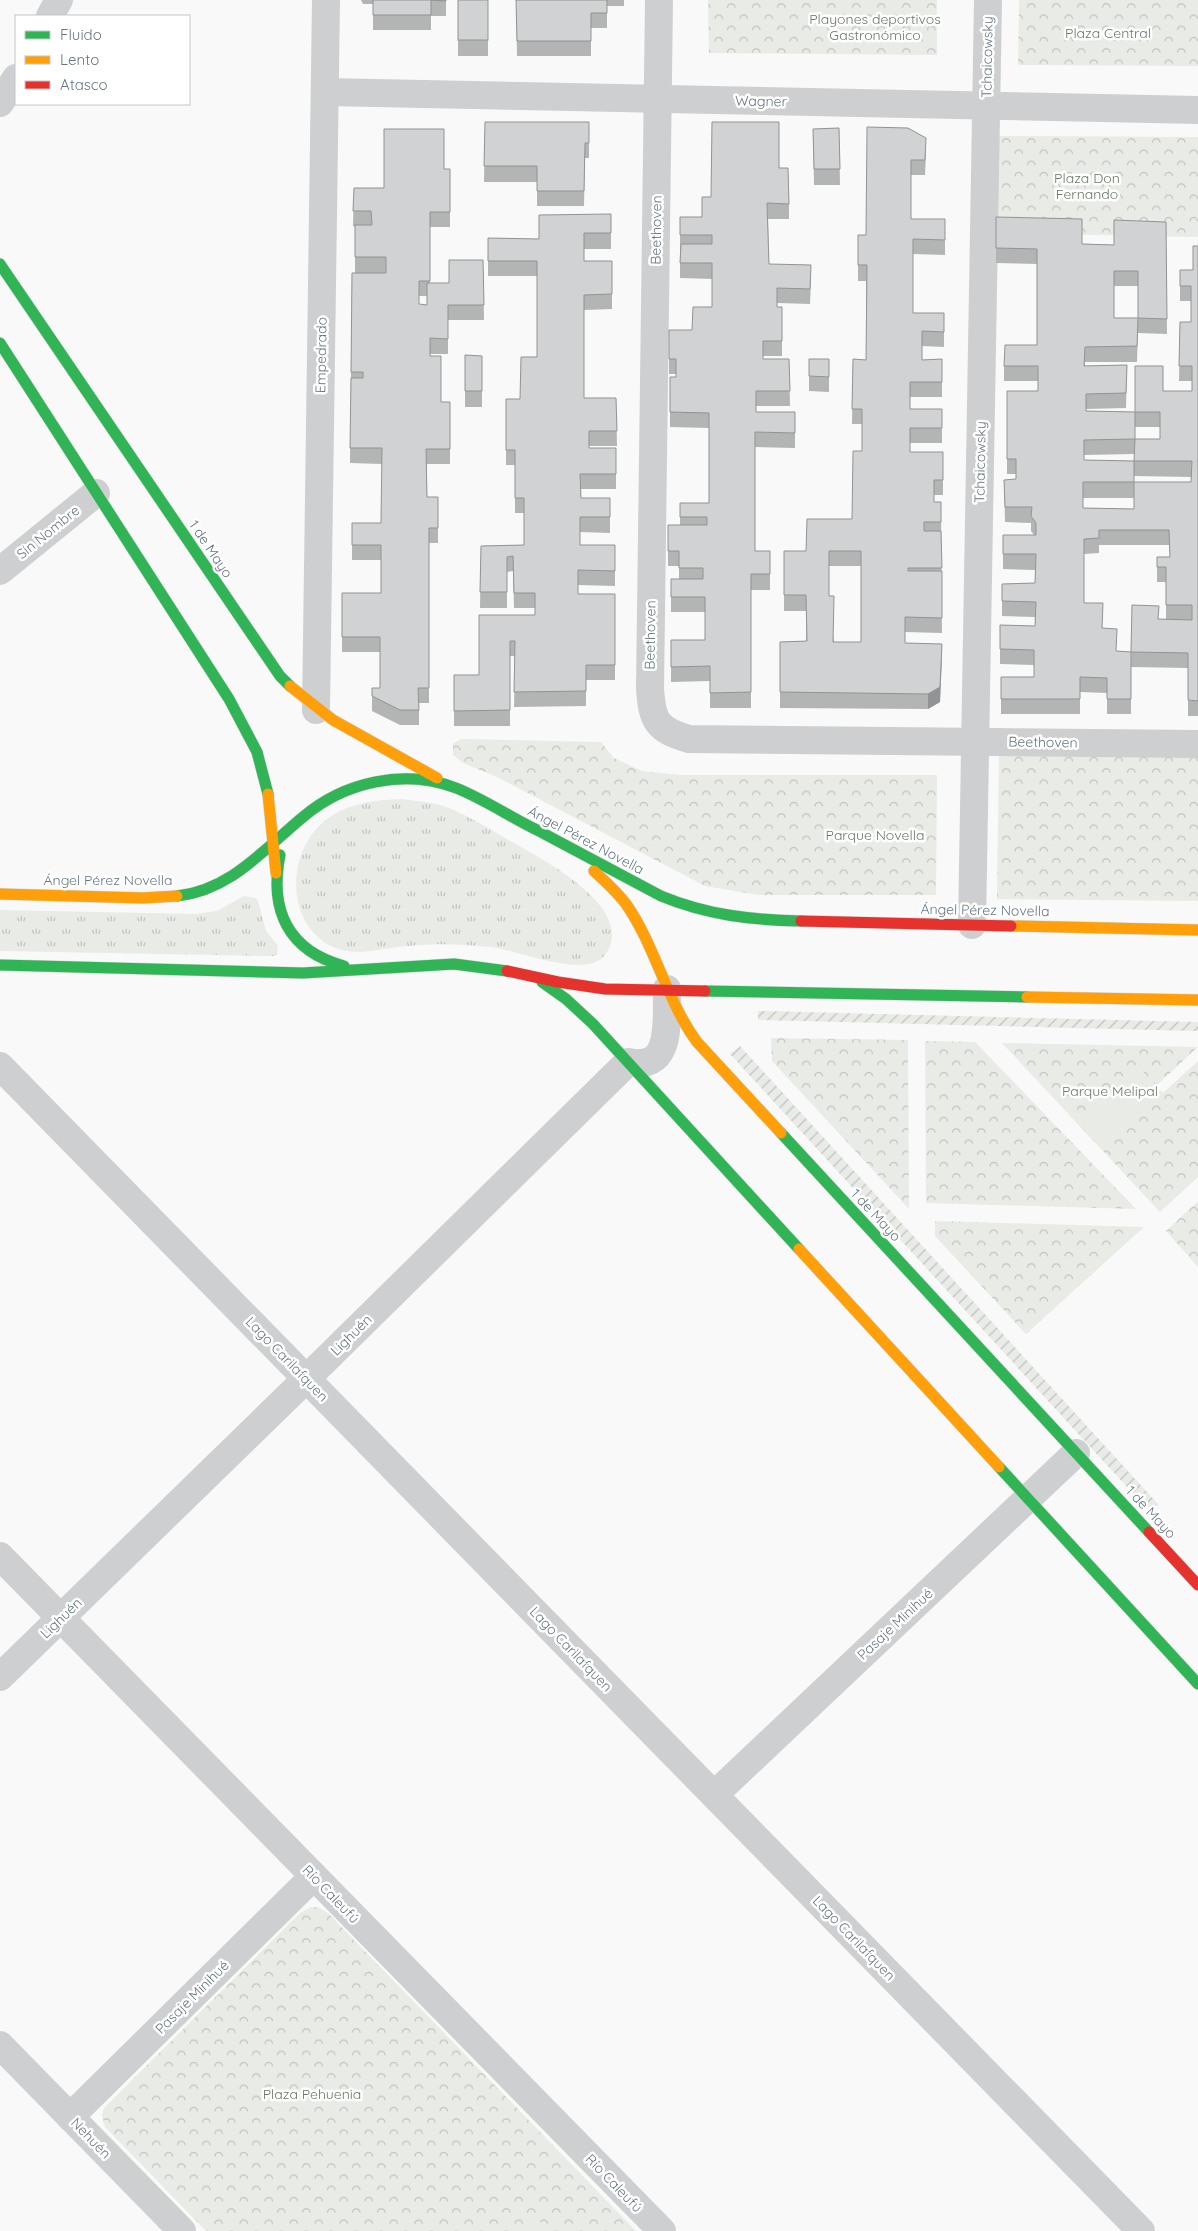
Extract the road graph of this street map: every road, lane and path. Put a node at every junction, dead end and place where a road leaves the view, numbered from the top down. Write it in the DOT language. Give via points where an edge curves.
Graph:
graph roads {
  1 [pos="58,0"];
  2 [pos="326,0"];
  3 [pos="659,0"];
  4 [pos="988,0"];
  5 [pos="50,15"];
  6 [pos="15,80"];
  7 [pos="325,92"];
  8 [pos="658,99"];
  9 [pos="0,103"];
  10 [pos="986,106"];
  11 [pos="1198,110"];
  12 [pos="0,264"];
  13 [pos="0,342"];
  14 [pos="96,493"];
  15 [pos="0,572"];
  16 [pos="316,710"];
  17 [pos="974,741"];
  18 [pos="1198,744"];
  19 [pos="456,788"];
  20 [pos="295,822"];
  21 [pos="274,844"];
  22 [pos="563,845"];
  23 [pos="276,873"];
  24 [pos="0,894"];
  25 [pos="972,925"];
  26 [pos="1198,930"];
  27 [pos="0,965"];
  28 [pos="376,970"];
  29 [pos="535,977"];
  30 [pos="667,989"];
  31 [pos="1198,1000"];
  32 [pos="628,1062"];
  33 [pos="0,1066"];
  34 [pos="306,1379"];
  35 [pos="1076,1453"];
  36 [pos="1028,1499"];
  37 [pos="0,1556"];
  38 [pos="1198,1585"];
  39 [pos="61,1618"];
  40 [pos="0,1677"];
  41 [pos="1198,1684"];
  42 [pos="714,1795"];
  43 [pos="314,1876"];
  44 [pos="0,2045"];
  45 [pos="70,2117"];
  46 [pos="182,2231"];
  47 [pos="662,2231"];
  48 [pos="1141,2231"];
  1 -- 5 [label="street"];
  2 -- 7 [label="street, Empedrado"];
  3 -- 8 [label="street, Beethoven"];
  4 -- 10 [label="street, Tchaicowsky"];
  6 -- 9 [label="street"];
  7 -- 8 [label="street, Wagner"];
  7 -- 16 [label="street, Empedrado"];
  8 -- 10 [label="street, Wagner"];
  8 -- 17 [label="street, Beethoven" via="650,688 656,722 670,734 689,739"];
  10 -- 11 [label="street, Wagner"];
  10 -- 17 [label="street, Tchaicowsky"];
  12 -- 16 [label="main road, 1 de Mayo" via="275,670"];
  13 -- 14 [label="main road"];
  14 -- 15 [label="street, Sin Nombre"];
  14 -- 21 [label="main road" via="247,730 263,773"];
  16 -- 19 [label="main road, 1 de Mayo"];
  17 -- 18 [label="street, Beethoven"];
  17 -- 25 [label="street, Tchaicowsky"];
  19 -- 20 [label="main road, Ángel Pérez Novella" via="416,778 370,782 328,798"];
  19 -- 22 [label="main road, Ángel Pérez Novella"];
  20 -- 21 [label="main road, Ángel Pérez Novella"];
  20 -- 23 [label="main road" via="282,847"];
  21 -- 23 [label="main road"];
  21 -- 24 [label="main road, Ángel Pérez Novella" via="240,872 189,895 153,898"];
  22 -- 25 [label="main road, Ángel Pérez Novella" via="668,900 723,917"];
  22 -- 30 [label="main road, 1 de Mayo" via="626,904"];
  23 -- 28 [label="main road" via="281,915 287,929 305,951 319,960 337,965"];
  25 -- 26 [label="main road, Ángel Pérez Novella"];
  27 -- 28 [label="main road" via="282,973"];
  28 -- 29 [label="main road" via="454,964"];
  29 -- 30 [label="main road" via="605,989"];
  29 -- 32 [label="main road" via="580,1011"];
  30 -- 31 [label="main road"];
  30 -- 32 [label="street" via="661,1052 645,1063"];
  30 -- 35 [label="main road, 1 de Mayo" via="685,1026 697,1042"];
  32 -- 34 [label="street, Lighuén"];
  32 -- 36 [label="main road"];
  33 -- 34 [label="street, Lago Carilafquen"];
  34 -- 39 [label="street, Lighuén"];
  34 -- 42 [label="street, Lago Carilafquen"];
  35 -- 36 [label="street, Pasaje Minihué"];
  35 -- 38 [label="main road, 1 de Mayo"];
  36 -- 41 [label="main road"];
  36 -- 42 [label="street, Pasaje Minihué"];
  37 -- 39 [label="street, Río Caleufú"];
  39 -- 40 [label="street, Lighuén"];
  39 -- 43 [label="street, Río Caleufú"];
  42 -- 48 [label="street, Lago Carilafquen"];
  43 -- 45 [label="street, Pasaje Minihué"];
  43 -- 47 [label="street, Río Caleufú"];
  44 -- 45 [label="street, Nehuén"];
  45 -- 46 [label="street, Nehuén"];
}
